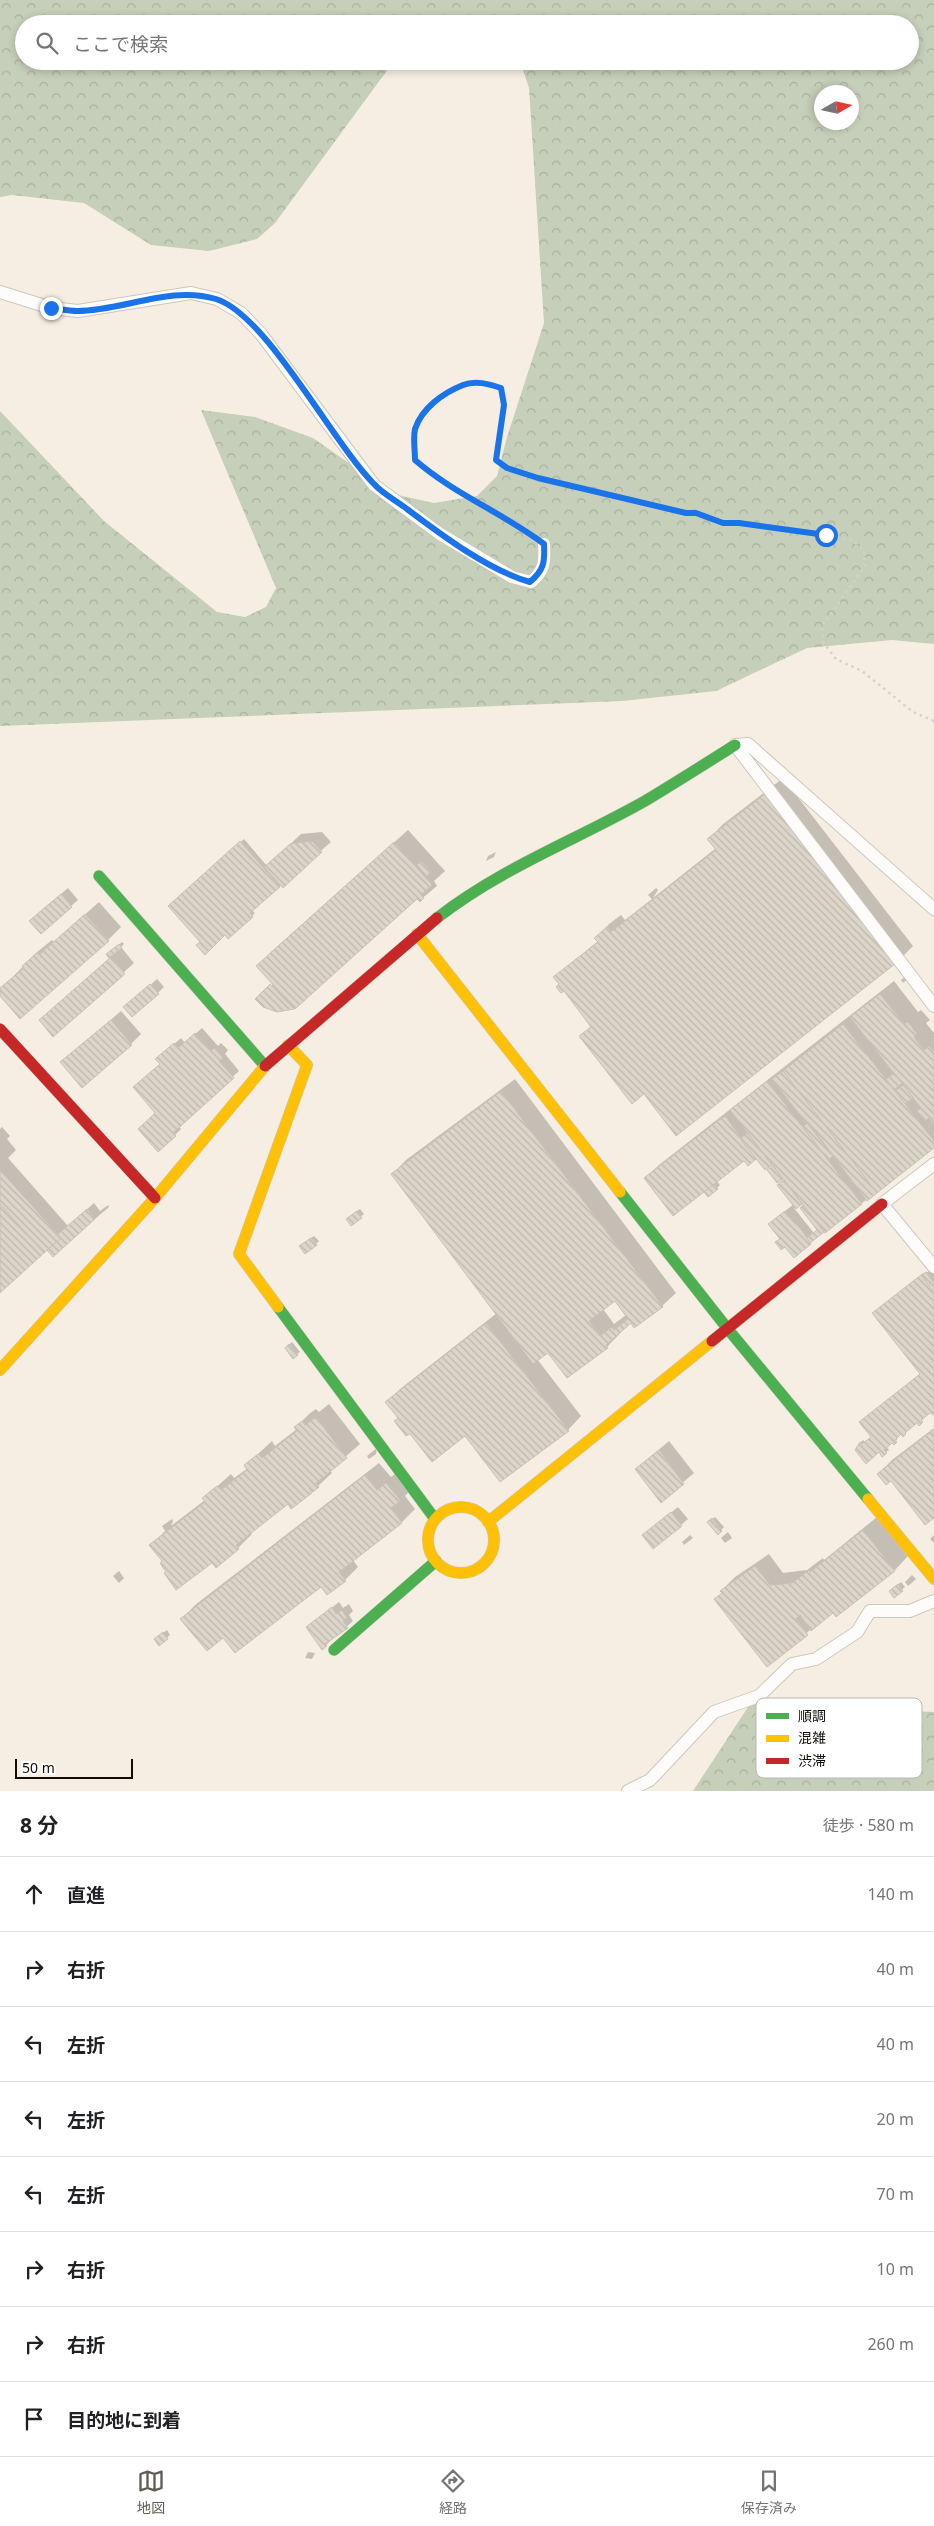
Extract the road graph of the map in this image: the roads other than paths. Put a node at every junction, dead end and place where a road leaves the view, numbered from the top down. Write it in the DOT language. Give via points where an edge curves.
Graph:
graph roads {
  1 [pos="0,292"];
  2 [pos="544,544"];
  3 [pos="735,745"];
  4 [pos="99,876"];
  5 [pos="934,910"];
  6 [pos="417,934"];
  7 [pos="934,1006"];
  8 [pos="0,1029"];
  9 [pos="288,1045"];
  10 [pos="265,1066"];
  11 [pos="934,1164"];
  12 [pos="155,1198"];
  13 [pos="882,1204"];
  14 [pos="934,1267"];
  15 [pos="727,1328"];
  16 [pos="0,1370"];
  17 [pos="435,1519"];
  18 [pos="488,1522"];
  19 [pos="436,1561"];
  20 [pos="934,1579"];
  21 [pos="934,1601"];
  22 [pos="334,1650"];
  23 [pos="628,1791"];
  1 -- 2 [label="street" via="51,308 78,311 191,293 218,299 261,334 374,485 440,534 512,577 530,582 539,575 546,564"];
  3 -- 5 [label="street" via="748,744"];
  3 -- 6 [label="street" via="644,801 467,895"];
  3 -- 7 [label="street"];
  4 -- 10 [label="street"];
  6 -- 9 [label="street"];
  6 -- 15 [label="street"];
  8 -- 12 [label="street"];
  9 -- 10 [label="street"];
  9 -- 17 [label="street" via="307,1065 239,1254"];
  10 -- 12 [label="street"];
  11 -- 13 [label="street"];
  12 -- 16 [label="street"];
  13 -- 14 [label="street"];
  13 -- 15 [label="street"];
  15 -- 18 [label="street"];
  15 -- 20 [label="street"];
  17 -- 18 [label="street" via="443,1512 463,1507 473,1509"];
  17 -- 19 [label="street" via="428,1545"];
  18 -- 19 [label="street" via="493,1543 490,1554 476,1569 454,1572"];
  19 -- 22 [label="street"];
  21 -- 23 [label="street" via="910,1611 870,1611 857,1632 816,1659 792,1664 760,1696 714,1712 650,1780"];
}
